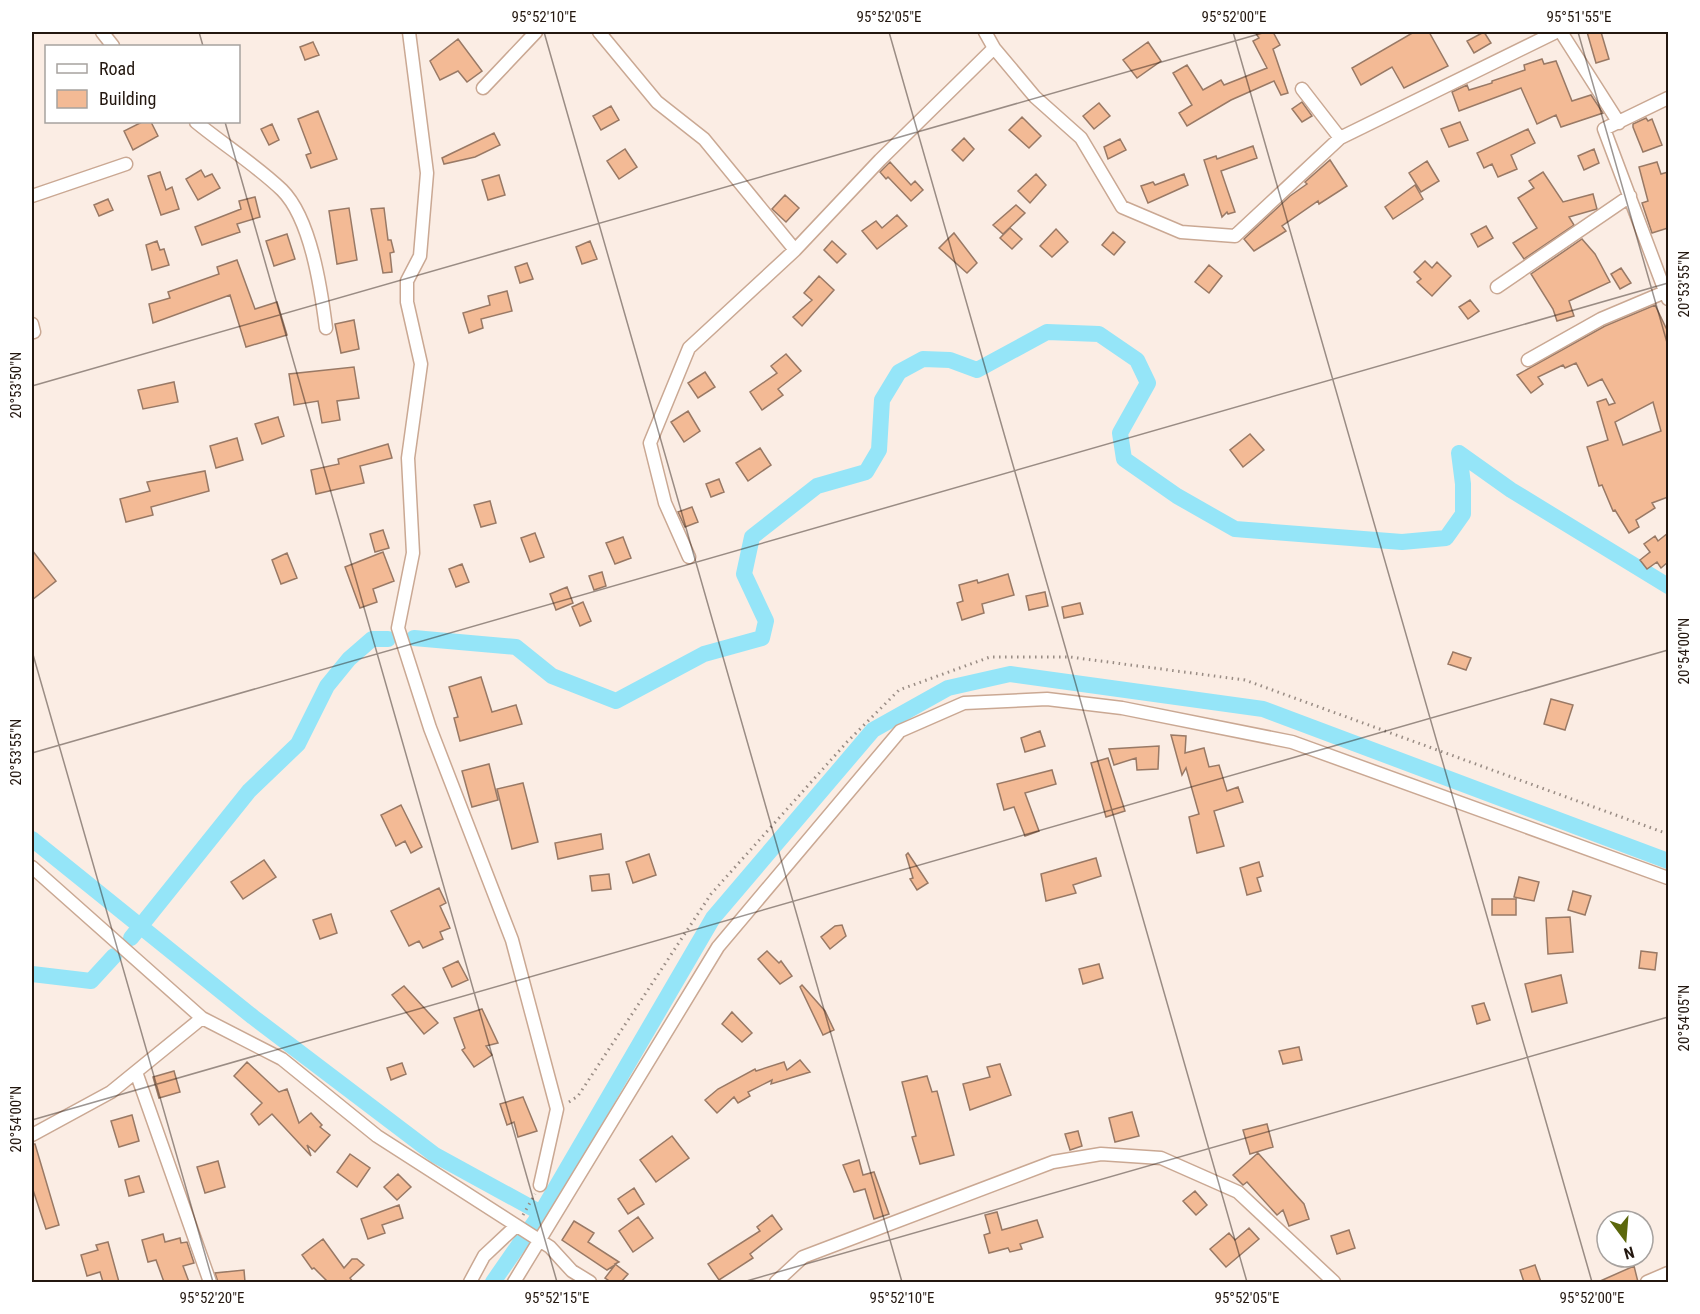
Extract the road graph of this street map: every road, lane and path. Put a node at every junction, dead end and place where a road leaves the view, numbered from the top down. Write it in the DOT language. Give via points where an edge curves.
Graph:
graph roads {
  1 [pos="102,32"];
  2 [pos="409,32"];
  3 [pos="536,32"];
  4 [pos="599,32"];
  5 [pos="985,32"];
  6 [pos="1556,32"];
  7 [pos="1561,32"];
  8 [pos="111,45"];
  9 [pos="994,48"];
  10 [pos="483,88"];
  11 [pos="1302,88"];
  12 [pos="1668,98"];
  13 [pos="197,123"];
  14 [pos="1618,123"];
  15 [pos="1340,138"];
  16 [pos="126,164"];
  17 [pos="32,196"];
  18 [pos="1630,196"];
  19 [pos="795,250"];
  20 [pos="1497,286"];
  21 [pos="1667,295"];
  22 [pos="326,328"];
  23 [pos="1528,360"];
  24 [pos="689,557"];
  25 [pos="1668,834"];
  26 [pos="32,867"];
  27 [pos="1668,878"];
  28 [pos="202,1018"];
  29 [pos="136,1072"];
  30 [pos="557,1109"];
  31 [pos="32,1135"];
  32 [pos="540,1185"];
  33 [pos="518,1223"];
  34 [pos="539,1241"];
  35 [pos="1668,1273"];
  36 [pos="572,1277"];
  37 [pos="210,1282"];
  38 [pos="470,1282"];
  39 [pos="514,1282"];
  40 [pos="590,1282"];
  41 [pos="776,1282"];
  42 [pos="1334,1282"];
  43 [pos="1647,1282"];
  1 -- 8 [label="street"];
  2 -- 30 [label="street" via="427,173 420,256 407,281 406,302 421,364 408,458 413,554 398,628 430,728 512,940"];
  3 -- 10 [label="street"];
  4 -- 19 [label="street" via="657,102 704,139"];
  5 -- 9 [label="street"];
  6 -- 15 [label="street"];
  7 -- 14 [label="street"];
  9 -- 15 [label="street" via="1035,97 1081,138 1122,207 1181,232 1234,236"];
  9 -- 19 [label="street"];
  11 -- 15 [label="street"];
  12 -- 14 [label="street"];
  13 -- 22 [label="street" via="284,192 307,233 321,286"];
  14 -- 18 [label="street" via="1604,129"];
  16 -- 17 [label="street"];
  18 -- 20 [label="street"];
  18 -- 21 [label="street"];
  19 -- 24 [label="street" via="689,348 650,443 665,503"];
  21 -- 23 [label="street" via="1601,319"];
  25 -- 30 [label="path" via="1245,680 1070,657 990,657 899,690 847,742 711,894 578,1096"];
  26 -- 28 [label="street"];
  27 -- 34 [label="street" via="1292,742 1101,705 1047,699 964,703 900,731 718,947"];
  28 -- 29 [label="street"];
  28 -- 33 [label="street" via="282,1059 377,1136"];
  29 -- 31 [label="street" via="111,1092"];
  29 -- 37 [label="street"];
  30 -- 32 [label="street"];
  32 -- 33 [label="path"];
  33 -- 34 [label="street"];
  33 -- 38 [label="street" via="484,1256"];
  34 -- 36 [label="street" via="550,1247"];
  34 -- 39 [label="street"];
  35 -- 43 [label="street"];
  36 -- 40 [label="street"];
  41 -- 42 [label="street" via="803,1257 1053,1162 1101,1154 1161,1158 1238,1192"];
}
